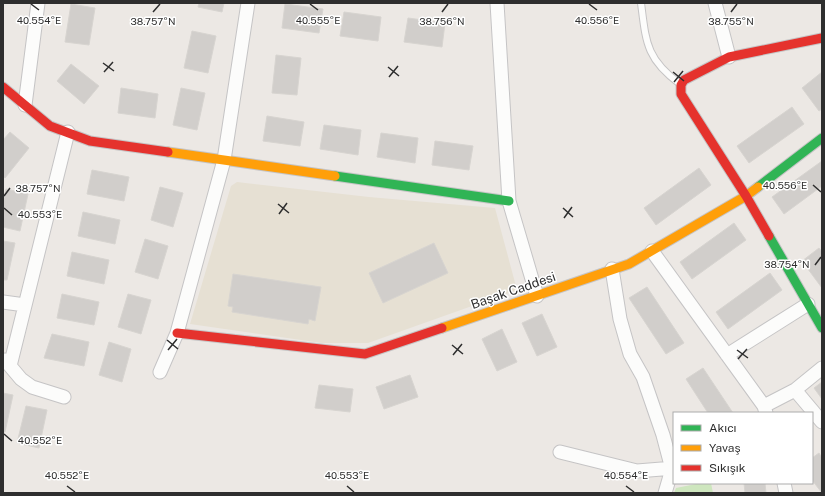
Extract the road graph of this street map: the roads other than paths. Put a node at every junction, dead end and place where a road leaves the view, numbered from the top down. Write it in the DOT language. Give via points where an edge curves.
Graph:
graph roads {
  1 [pos="38,3"];
  2 [pos="248,3"];
  3 [pos="497,3"];
  4 [pos="641,3"];
  5 [pos="715,3"];
  6 [pos="822,38"];
  7 [pos="729,57"];
  8 [pos="681,85"];
  9 [pos="3,87"];
  10 [pos="25,105"];
  11 [pos="68,132"];
  12 [pos="822,138"];
  13 [pos="224,160"];
  14 [pos="746,196"];
  15 [pos="509,200"];
  16 [pos="652,251"];
  17 [pos="612,269"];
  18 [pos="537,296"];
  19 [pos="3,302"];
  20 [pos="808,304"];
  21 [pos="25,305"];
  22 [pos="822,328"];
  23 [pos="177,333"];
  24 [pos="727,355"];
  25 [pos="6,361"];
  26 [pos="822,368"];
  27 [pos="160,372"];
  28 [pos="795,390"];
  29 [pos="64,397"];
  30 [pos="765,410"];
  31 [pos="822,422"];
  32 [pos="560,452"];
  33 [pos="673,468"];
  34 [pos="665,493"];
  1 -- 10 [label="street"];
  2 -- 13 [label="street"];
  3 -- 15 [label="street"];
  4 -- 8 [label="lane" via="646,42 650,52 661,68"];
  5 -- 7 [label="street"];
  6 -- 7 [label="street"];
  7 -- 8 [label="street" via="687,78"];
  8 -- 14 [label="street" via="681,94"];
  9 -- 10 [label="street"];
  10 -- 11 [label="street" via="50,126"];
  11 -- 13 [label="street" via="90,141"];
  11 -- 21 [label="street"];
  12 -- 14 [label="street, Başak Caddesi"];
  13 -- 15 [label="street"];
  13 -- 23 [label="street"];
  14 -- 16 [label="street, Başak Caddesi"];
  14 -- 20 [label="street"];
  15 -- 18 [label="street"];
  16 -- 17 [label="street, Başak Caddesi" via="629,264"];
  16 -- 24 [label="street"];
  17 -- 18 [label="street, Başak Caddesi"];
  17 -- 33 [label="street" via="620,319 630,354 643,377"];
  18 -- 23 [label="street, Başak Caddesi" via="365,354"];
  19 -- 21 [label="street"];
  20 -- 22 [label="street"];
  20 -- 24 [label="street"];
  21 -- 25 [label="street"];
  23 -- 27 [label="street"];
  24 -- 30 [label="street"];
  25 -- 29 [label="street" via="32,387"];
  26 -- 28 [label="street"];
  28 -- 30 [label="street"];
  28 -- 31 [label="street"];
  32 -- 33 [label="street" via="637,471"];
  33 -- 34 [label="street"];
}
